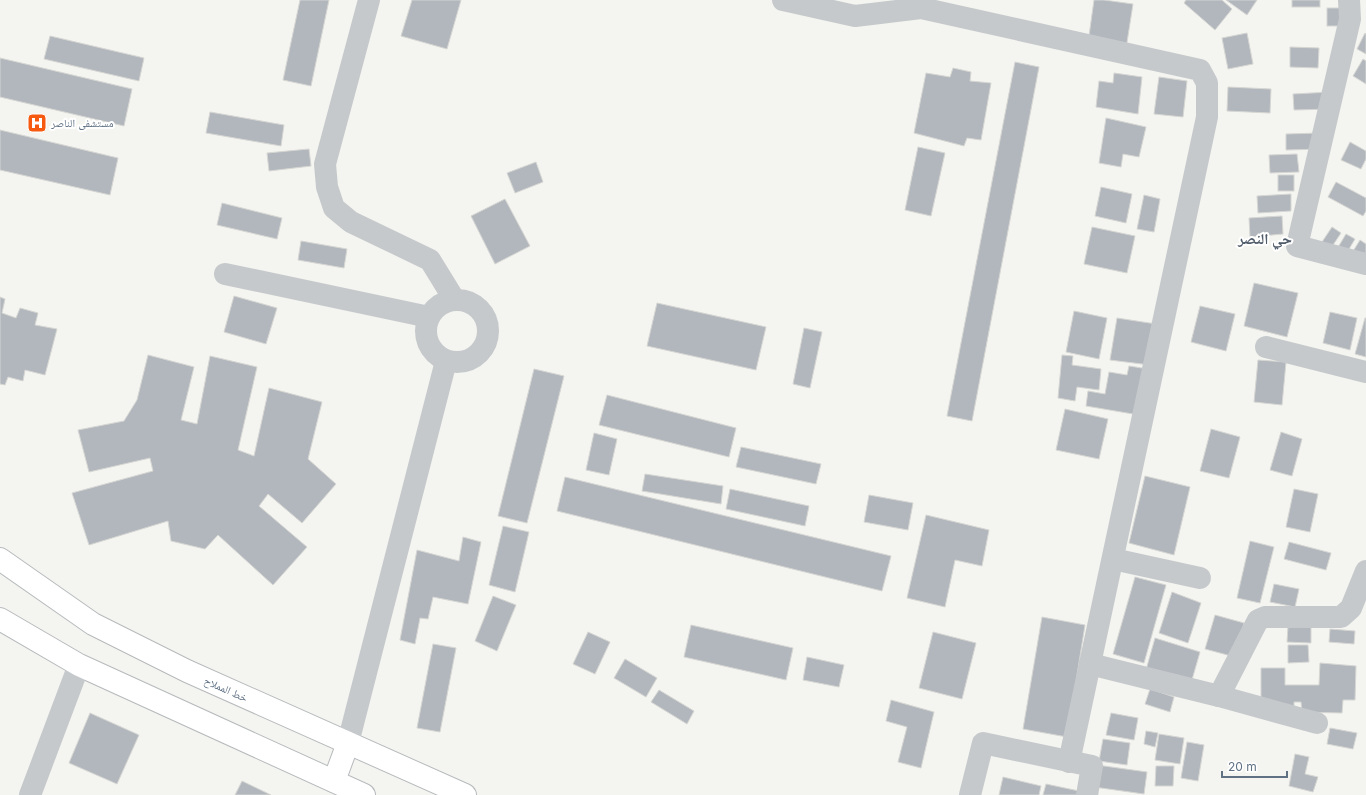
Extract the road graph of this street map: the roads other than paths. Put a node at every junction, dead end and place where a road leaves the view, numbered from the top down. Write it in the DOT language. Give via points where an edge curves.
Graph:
graph roads {
  1 [pos="369,0"];
  2 [pos="783,0"];
  3 [pos="1349,0"];
  4 [pos="1366,264"];
  5 [pos="225,274"];
  6 [pos="454,299"];
  7 [pos="428,317"];
  8 [pos="1266,347"];
  9 [pos="446,361"];
  10 [pos="1366,372"];
  11 [pos="0,559"];
  12 [pos="1113,559"];
  13 [pos="1366,571"];
  14 [pos="1200,578"];
  15 [pos="0,619"];
  16 [pos="1090,664"];
  17 [pos="79,665"];
  18 [pos="1219,696"];
  19 [pos="1317,723"];
  20 [pos="348,743"];
  21 [pos="1069,762"];
  22 [pos="334,781"];
  23 [pos="30,795"];
  24 [pos="364,795"];
  25 [pos="465,795"];
  26 [pos="970,795"];
  27 [pos="1087,795"];
  1 -- 6 [label="street" via="325,164 327,187 334,208 351,222 430,260"];
  2 -- 12 [label="street" via="855,16 921,8 1200,70 1207,83 1207,117"];
  3 -- 4 [label="street" via="1350,19 1297,246"];
  5 -- 7 [label="street"];
  6 -- 7 [label="street" via="435,308"];
  6 -- 9 [label="street" via="474,304 481,311 486,320 487,340 483,349 466,362"];
  7 -- 9 [label="street" via="426,338 430,348"];
  8 -- 10 [label="street"];
  9 -- 20 [label="street"];
  11 -- 20 [label="highway, خط المملاح" via="94,624 187,671"];
  12 -- 14 [label="street"];
  12 -- 16 [label="street"];
  13 -- 18 [label="street" via="1351,608 1341,617 1265,617 1258,620"];
  15 -- 17 [label="highway"];
  16 -- 18 [label="street"];
  16 -- 21 [label="street"];
  17 -- 22 [label="highway"];
  17 -- 23 [label="street"];
  18 -- 19 [label="street"];
  20 -- 22 [label="highway"];
  20 -- 25 [label="highway, خط المملاح"];
  21 -- 26 [label="street" via="983,743"];
  21 -- 27 [label="street" via="1092,766"];
  22 -- 24 [label="highway"];
}
